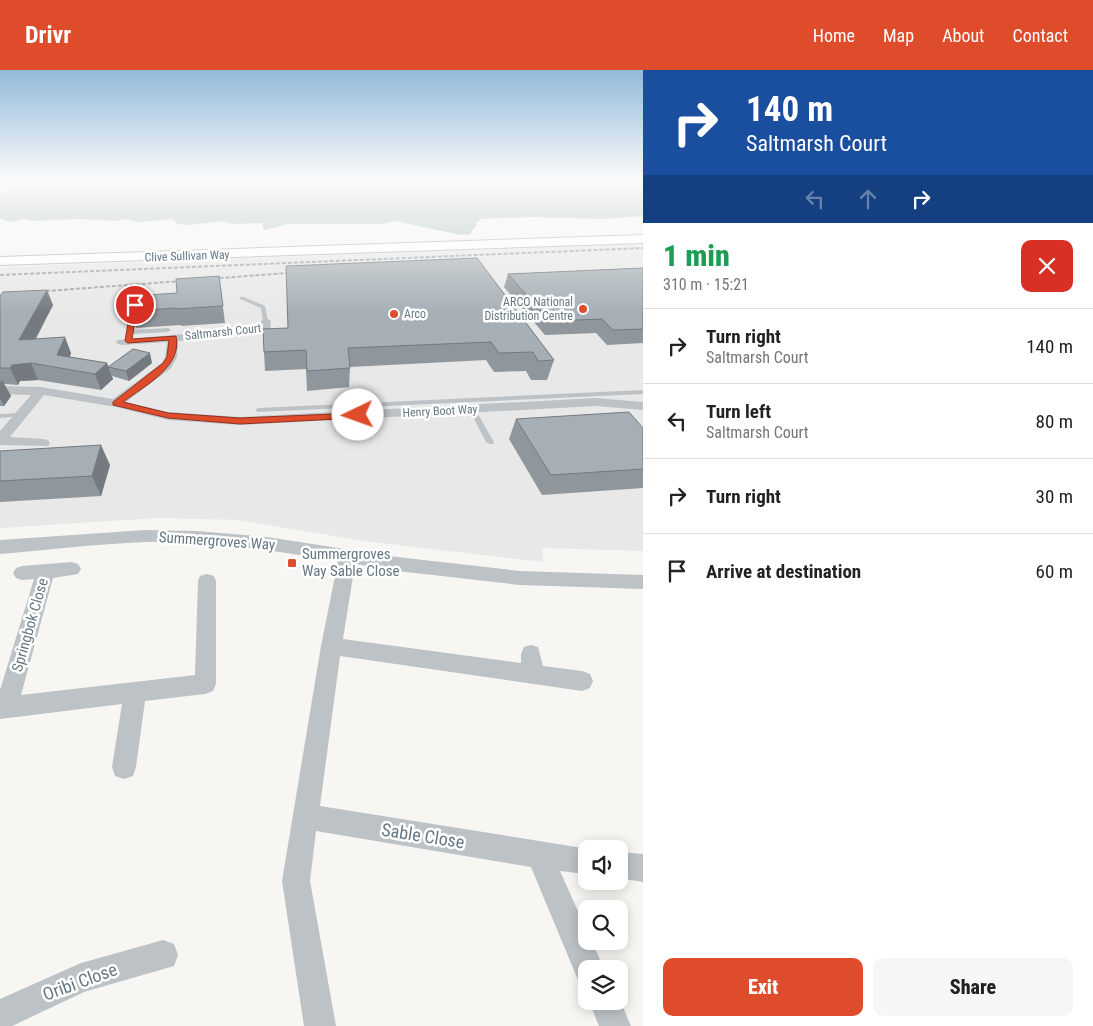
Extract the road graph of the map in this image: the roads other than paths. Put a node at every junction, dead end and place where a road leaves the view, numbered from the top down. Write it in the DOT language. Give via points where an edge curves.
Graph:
graph roads {
  1 [pos="643,237"];
  2 [pos="0,257"];
  3 [pos="0,261"];
  4 [pos="242,298"];
  5 [pos="144,304"];
  6 [pos="266,321"];
  7 [pos="170,334"];
  8 [pos="127,338"];
  9 [pos="0,390"];
  10 [pos="41,391"];
  11 [pos="643,392"];
  12 [pos="521,402"];
  13 [pos="116,403"];
  14 [pos="643,406"];
  15 [pos="472,409"];
  16 [pos="258,410"];
  17 [pos="357,411"];
  18 [pos="0,416"];
  19 [pos="20,416"];
  20 [pos="0,441"];
  21 [pos="490,442"];
  22 [pos="43,443"];
  23 [pos="0,547"];
  24 [pos="348,556"];
  25 [pos="72,569"];
  26 [pos="46,571"];
  27 [pos="22,573"];
  28 [pos="207,581"];
  29 [pos="643,582"];
  30 [pos="331,646"];
  31 [pos="582,681"];
  32 [pos="134,692"];
  33 [pos="3,708"];
  34 [pos="124,767"];
  35 [pos="307,817"];
  36 [pos="539,855"];
  37 [pos="578,860"];
  38 [pos="628,866"];
  39 [pos="643,868"];
  40 [pos="163,955"];
  41 [pos="585,960"];
  42 [pos="608,1010"];
  43 [pos="0,1015"];
  44 [pos="320,1026"];
  45 [pos="615,1026"];
  1 -- 2 [label="highway, Clive Sullivan Way"];
  1 -- 3 [label="highway, Clive Sullivan Way"];
  4 -- 6 [label="lane" via="263,307"];
  5 -- 8 [label="lane" via="135,305"];
  6 -- 7 [label="street, Saltmarsh Court" via="266,330"];
  7 -- 8 [label="street, Saltmarsh Court"];
  7 -- 13 [label="street, Saltmarsh Court" via="171,357 166,365"];
  9 -- 10 [label="street, Henry Boot Way"];
  10 -- 13 [label="street, Henry Boot Way"];
  10 -- 19 [label="street"];
  11 -- 12 [label="lane"];
  12 -- 14 [label="street, Henry Boot Way"];
  12 -- 15 [label="street, Henry Boot Way"];
  12 -- 17 [label="lane"];
  13 -- 17 [label="street, Henry Boot Way" via="168,416 240,421"];
  15 -- 17 [label="street, Henry Boot Way"];
  15 -- 21 [label="lane"];
  16 -- 17 [label="lane"];
  18 -- 19 [label="lane"];
  19 -- 20 [label="street"];
  20 -- 22 [label="street"];
  23 -- 24 [label="street, Summergroves Way" via="144,536 188,537 267,543"];
  24 -- 29 [label="street, Summergroves Way" via="520,578"];
  24 -- 30 [label="street"];
  25 -- 26 [label="street, Springbok Close"];
  26 -- 27 [label="street, Springbok Close"];
  26 -- 33 [label="street, Springbok Close"];
  28 -- 32 [label="street, Springbok Close" via="205,684"];
  30 -- 31 [label="street" via="532,664"];
  30 -- 35 [label="street"];
  32 -- 33 [label="street, Springbok Close"];
  32 -- 34 [label="street"];
  35 -- 36 [label="street, Sable Close"];
  35 -- 44 [label="street" via="296,881"];
  36 -- 37 [label="street, Sable Close"];
  36 -- 41 [label="street"];
  38 -- 39 [label="street"];
  40 -- 43 [label="street, Oribi Close" via="81,978"];
  42 -- 45 [label="street"];
}
